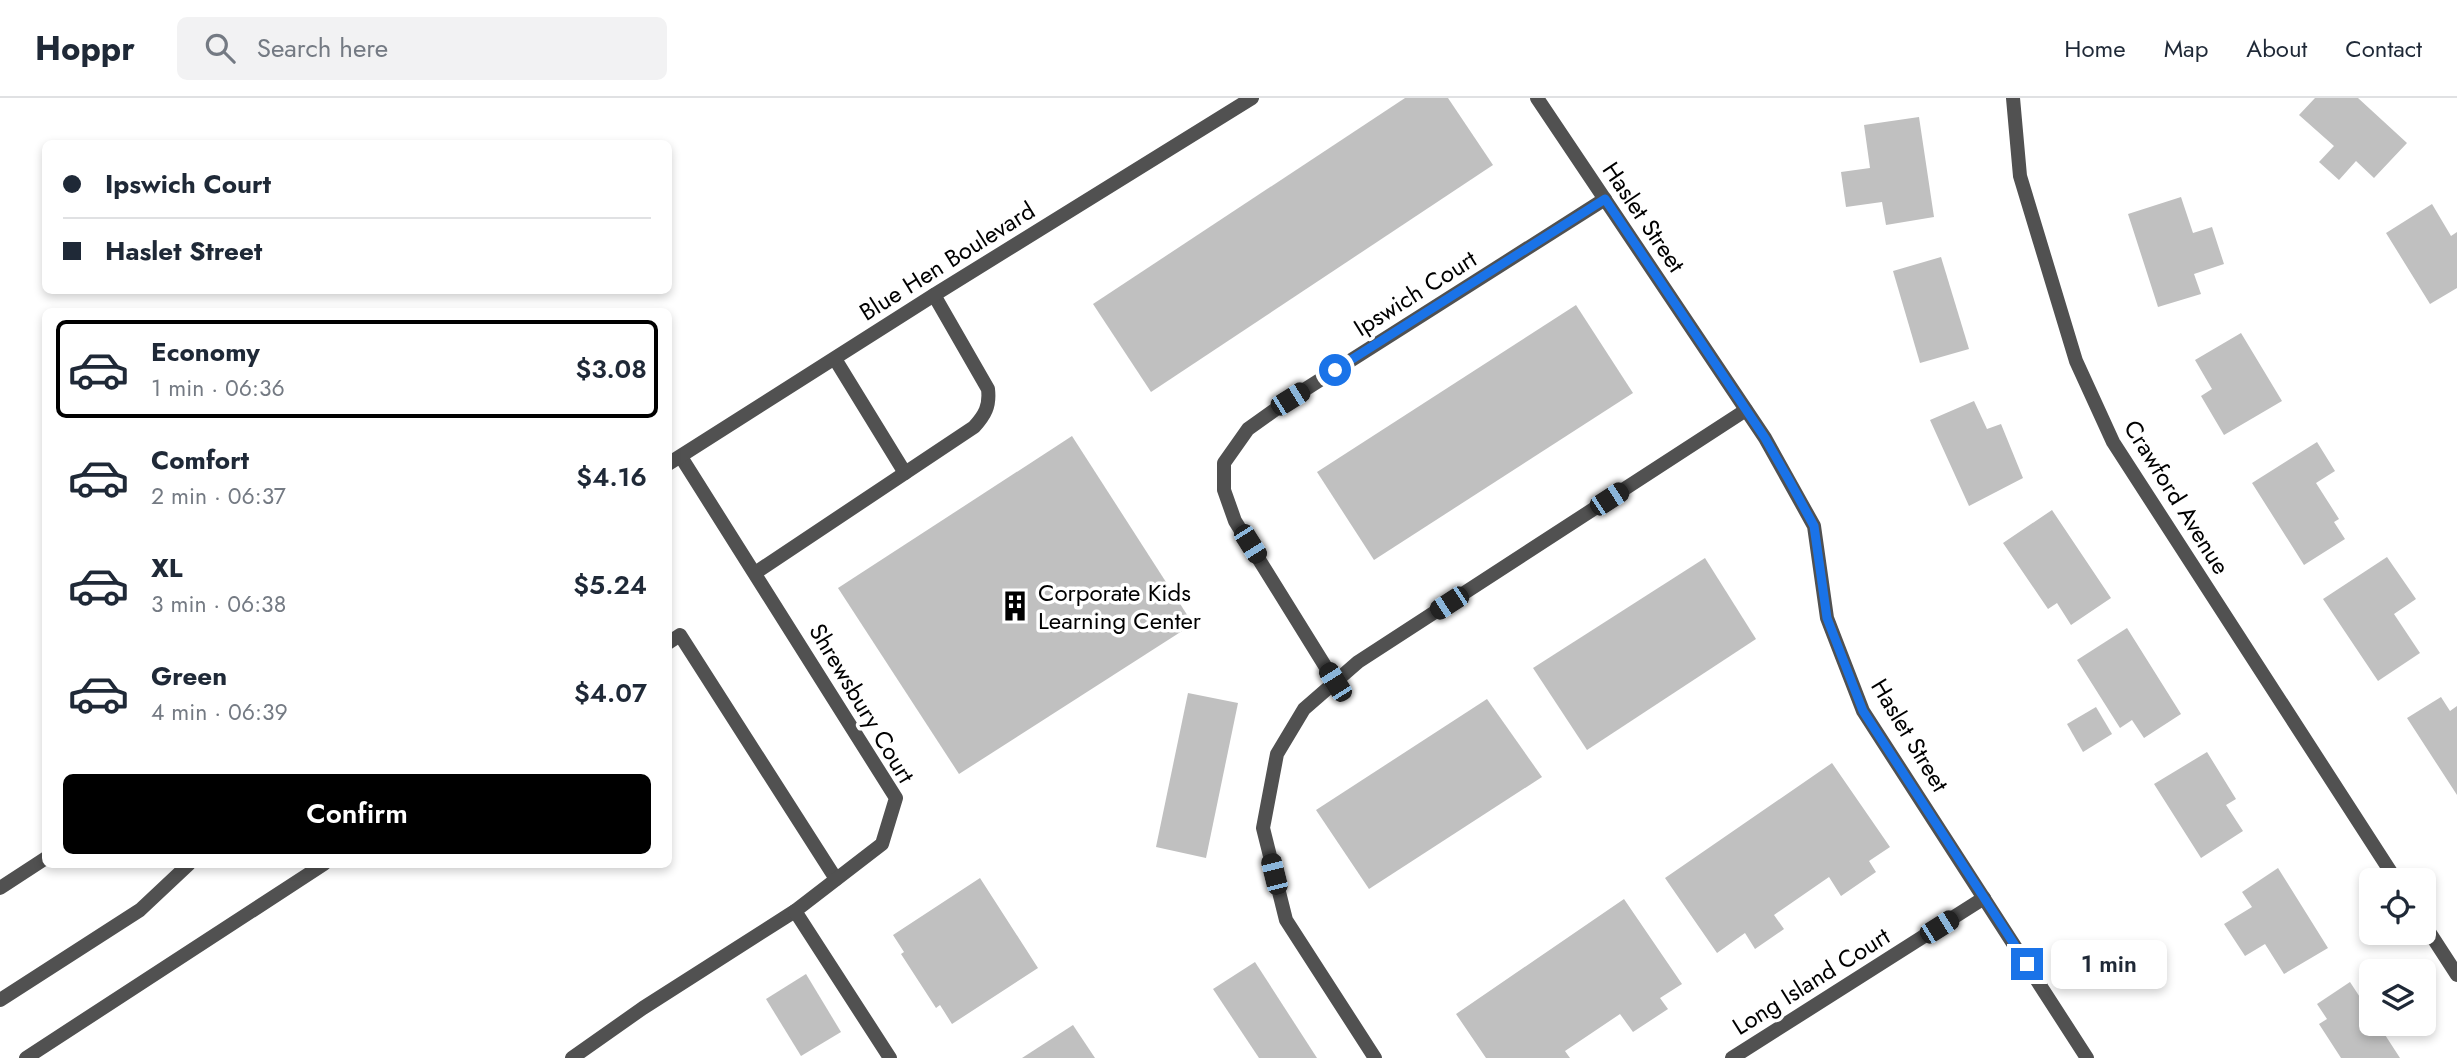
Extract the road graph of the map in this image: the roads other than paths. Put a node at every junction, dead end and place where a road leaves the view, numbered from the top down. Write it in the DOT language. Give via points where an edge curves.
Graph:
graph roads {
  1 [pos="1252,98"];
  2 [pos="1537,98"];
  3 [pos="2012,98"];
  4 [pos="1605,199"];
  5 [pos="934,295"];
  6 [pos="835,359"];
  7 [pos="1746,410"];
  8 [pos="675,461"];
  9 [pos="905,473"];
  10 [pos="755,573"];
  11 [pos="672,640"];
  12 [pos="1335,682"];
  13 [pos="42,861"];
  14 [pos="185,868"];
  15 [pos="318,868"];
  16 [pos="2388,868"];
  17 [pos="836,879"];
  18 [pos="0,888"];
  19 [pos="1984,898"];
  20 [pos="795,911"];
  21 [pos="2436,943"];
  22 [pos="2457,975"];
  23 [pos="0,1000"];
  24 [pos="2082,1056"];
  25 [pos="26,1058"];
  26 [pos="572,1058"];
  27 [pos="890,1058"];
  28 [pos="1375,1058"];
  29 [pos="1732,1058"];
  1 -- 5 [label="street, Blue Hen Boulevard"];
  2 -- 4 [label="street, Haslet Street"];
  3 -- 16 [label="street, Crawford Avenue" via="2020,176 2076,361 2113,442"];
  4 -- 7 [label="street, Haslet Street"];
  4 -- 12 [label="street, Ipswich Court" via="1290,399 1248,429 1224,463 1224,490 1236,521"];
  5 -- 6 [label="street, Blue Hen Boulevard"];
  5 -- 9 [label="street" via="988,389 989,402 974,427"];
  6 -- 8 [label="street, Blue Hen Boulevard"];
  6 -- 9 [label="street"];
  7 -- 12 [label="street" via="1358,662"];
  7 -- 19 [label="street, Haslet Street" via="1814,526 1827,618 1863,711"];
  8 -- 10 [label="street, Shrewsbury Court"];
  9 -- 10 [label="street"];
  10 -- 17 [label="street, Shrewsbury Court" via="896,798 881,844"];
  11 -- 17 [label="street" via="680,635"];
  12 -- 28 [label="street" via="1304,709 1277,754 1263,828 1286,920"];
  13 -- 18 [label="street"];
  14 -- 23 [label="street" via="140,910"];
  15 -- 25 [label="street"];
  17 -- 20 [label="street, Shrewsbury Court"];
  19 -- 24 [label="street, Haslet Street"];
  19 -- 29 [label="street, Long Island Court"];
  20 -- 26 [label="street, Shrewsbury Court"];
  20 -- 27 [label="street"];
  21 -- 22 [label="street"];
}
